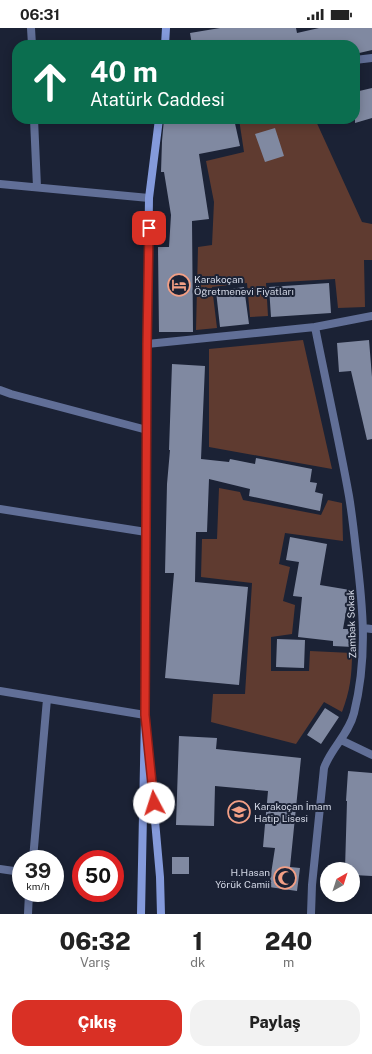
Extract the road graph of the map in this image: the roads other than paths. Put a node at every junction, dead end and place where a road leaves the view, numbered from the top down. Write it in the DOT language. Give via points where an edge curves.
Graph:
graph roads {
  1 [pos="31,28"];
  2 [pos="166,28"];
  3 [pos="32,40"];
  4 [pos="165,40"];
  5 [pos="372,58"];
  6 [pos="360,59"];
  7 [pos="34,124"];
  8 [pos="158,124"];
  9 [pos="0,184"];
  10 [pos="37,187"];
  11 [pos="149,198"];
  12 [pos="372,316"];
  13 [pos="314,327"];
  14 [pos="147,344"];
  15 [pos="0,390"];
  16 [pos="147,430"];
  17 [pos="0,509"];
  18 [pos="146,532"];
  19 [pos="363,628"];
  20 [pos="372,629"];
  21 [pos="0,691"];
  22 [pos="47,699"];
  23 [pos="145,715"];
  24 [pos="341,740"];
  25 [pos="372,755"];
  26 [pos="33,850"];
  27 [pos="0,869"];
  28 [pos="12,871"];
  29 [pos="29,902"];
  30 [pos="28,914"];
  31 [pos="142,914"];
  32 [pos="161,914"];
  33 [pos="311,914"];
  1 -- 3 [label="street"];
  2 -- 4 [label="main road"];
  5 -- 6 [label="street"];
  7 -- 10 [label="street"];
  8 -- 11 [label="main road"];
  9 -- 10 [label="street"];
  10 -- 11 [label="street"];
  11 -- 14 [label="main road"];
  12 -- 13 [label="street"];
  13 -- 14 [label="street"];
  13 -- 19 [label="street, Zambak Sokak" via="349,497 360,581"];
  14 -- 16 [label="main road"];
  15 -- 16 [label="street"];
  16 -- 18 [label="main road"];
  17 -- 18 [label="street"];
  18 -- 23 [label="main road"];
  19 -- 20 [label="street"];
  19 -- 24 [label="street, Zambak Sokak" via="363,658 354,714"];
  21 -- 22 [label="street"];
  22 -- 23 [label="street"];
  22 -- 26 [label="street"];
  23 -- 31 [label="main road"];
  23 -- 32 [label="main road"];
  24 -- 25 [label="street"];
  24 -- 33 [label="street, Zambak Sokak" via="324,768"];
  27 -- 28 [label="street"];
  29 -- 30 [label="street"];
}
